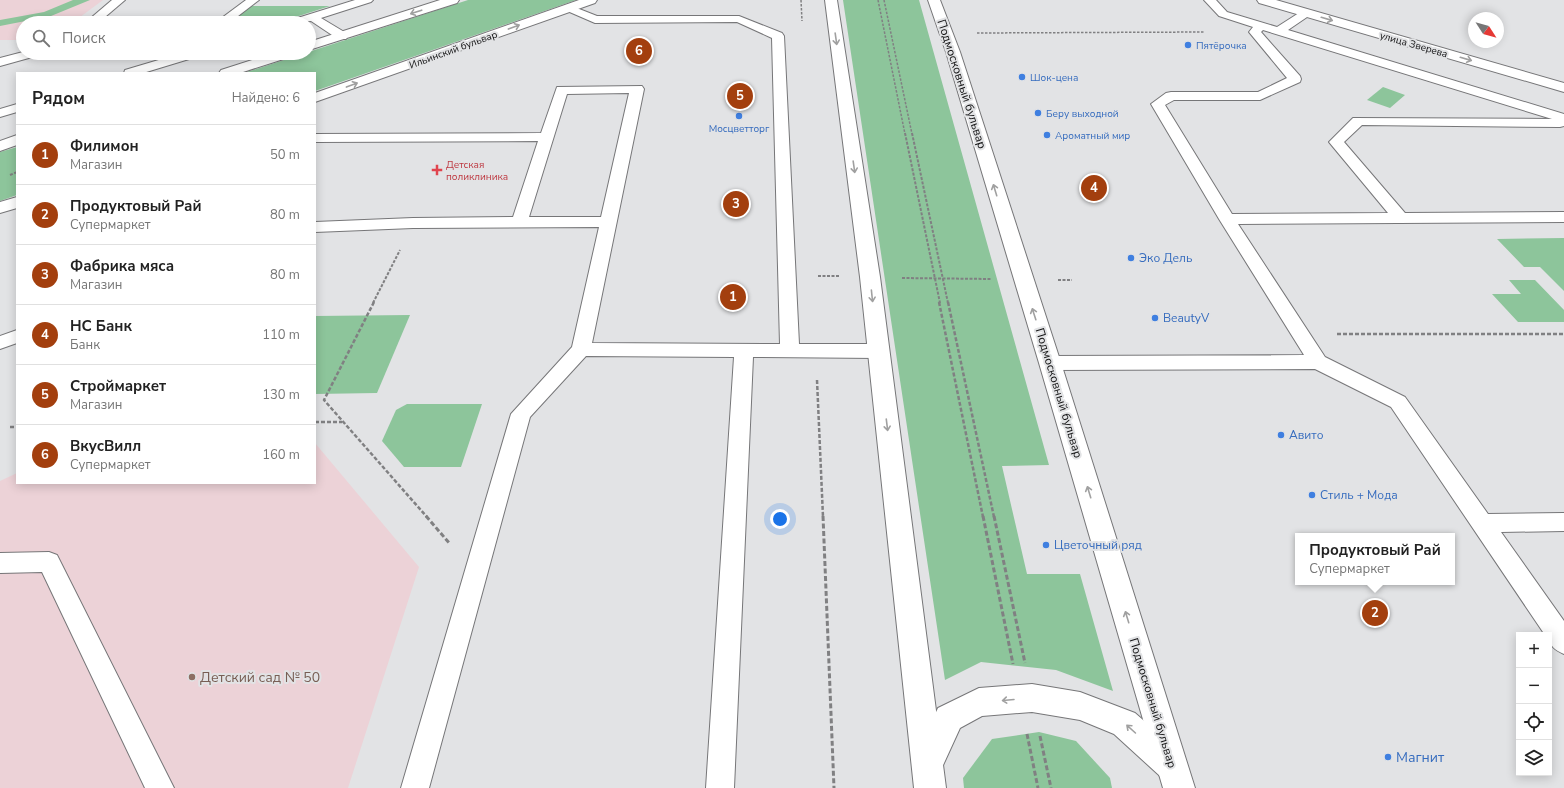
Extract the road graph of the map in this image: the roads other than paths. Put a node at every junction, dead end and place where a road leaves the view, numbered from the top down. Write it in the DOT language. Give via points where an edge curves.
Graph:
graph roads {
  1 [pos="119,0"];
  2 [pos="253,0"];
  3 [pos="367,0"];
  4 [pos="453,0"];
  5 [pos="591,0"];
  6 [pos="831,0"];
  7 [pos="934,0"];
  8 [pos="1210,0"];
  9 [pos="1263,0"];
  10 [pos="569,8"];
  11 [pos="1306,13"];
  12 [pos="100,16"];
  13 [pos="231,16"];
  14 [pos="315,16"];
  15 [pos="316,20"];
  16 [pos="1258,29"];
  17 [pos="1279,31"];
  18 [pos="342,36"];
  19 [pos="316,44"];
  20 [pos="16,58"];
  21 [pos="169,60"];
  22 [pos="172,60"];
  23 [pos="266,60"];
  24 [pos="0,62"];
  25 [pos="166,62"];
  26 [pos="133,72"];
  27 [pos="229,72"];
  28 [pos="1564,88"];
  29 [pos="316,98"];
  30 [pos="16,108"];
  31 [pos="0,113"];
  32 [pos="1564,118"];
  33 [pos="1564,123"];
  34 [pos="547,137"];
  35 [pos="316,138"];
  36 [pos="16,140"];
  37 [pos="0,146"];
  38 [pos="16,202"];
  39 [pos="0,208"];
  40 [pos="1564,217"];
  41 [pos="1401,218"];
  42 [pos="1227,219"];
  43 [pos="519,222"];
  44 [pos="608,222"];
  45 [pos="316,227"];
  46 [pos="16,336"];
  47 [pos="0,343"];
  48 [pos="581,349"];
  49 [pos="790,350"];
  50 [pos="878,350"];
  51 [pos="744,351"];
  52 [pos="1318,362"];
  53 [pos="1050,363"];
  54 [pos="1564,522"];
  55 [pos="1482,523"];
  56 [pos="0,563"];
  57 [pos="1564,642"];
  58 [pos="929,775"];
  59 [pos="1175,776"];
  60 [pos="160,788"];
  61 [pos="415,788"];
  62 [pos="720,788"];
  1 -- 12 [label="lane"];
  2 -- 13 [label="lane"];
  3 -- 14 [label="lane"];
  4 -- 18 [label="street, one-way"];
  5 -- 10 [label="street, Ильинский бульвар"];
  6 -- 50 [label="street, one-way"];
  53 -- 7 [label="street, Подмосковный бульвар, one-way"];
  8 -- 16 [label="lane" via="1223,14"];
  9 -- 11 [label="street, улица Зверева"];
  29 -- 10 [label="street, Ильинский бульвар, one-way"];
  10 -- 49 [label="lane" via="595,20 739,19 778,36"];
  11 -- 17 [label="lane"];
  11 -- 28 [label="street, улица Зверева, one-way"];
  15 -- 18 [label="lane"];
  16 -- 17 [label="lane"];
  16 -- 42 [label="lane" via="1294,79 1260,96 1171,96 1158,104"];
  17 -- 32 [label="lane"];
  18 -- 19 [label="street"];
  20 -- 24 [label="lane"];
  21 -- 25 [label="lane"];
  22 -- 25 [label="lane"];
  23 -- 27 [label="street"];
  25 -- 26 [label="lane"];
  30 -- 31 [label="lane"];
  33 -- 41 [label="lane" via="1358,121 1336,142"];
  34 -- 35 [label="lane"];
  34 -- 43 [label="lane"];
  34 -- 44 [label="lane" via="562,90 637,89"];
  36 -- 37 [label="street"];
  38 -- 39 [label="street"];
  40 -- 41 [label="lane"];
  41 -- 42 [label="lane"];
  42 -- 52 [label="lane"];
  43 -- 44 [label="lane"];
  43 -- 45 [label="lane"];
  44 -- 48 [label="lane"];
  46 -- 47 [label="lane"];
  48 -- 51 [label="lane"];
  48 -- 61 [label="lane" via="521,414"];
  49 -- 50 [label="lane"];
  49 -- 51 [label="lane"];
  50 -- 58 [label="street, one-way"];
  51 -- 62 [label="lane"];
  52 -- 53 [label="lane"];
  52 -- 55 [label="lane" via="1398,402"];
  59 -- 53 [label="street, Подмосковный бульвар, one-way"];
  54 -- 55 [label="lane"];
  55 -- 57 [label="lane"];
  56 -- 60 [label="lane" via="50,562"];
  59 -- 58 [label="street, one-way" via="1124,723 1080,706 1026,698 979,702 949,718"];
}
